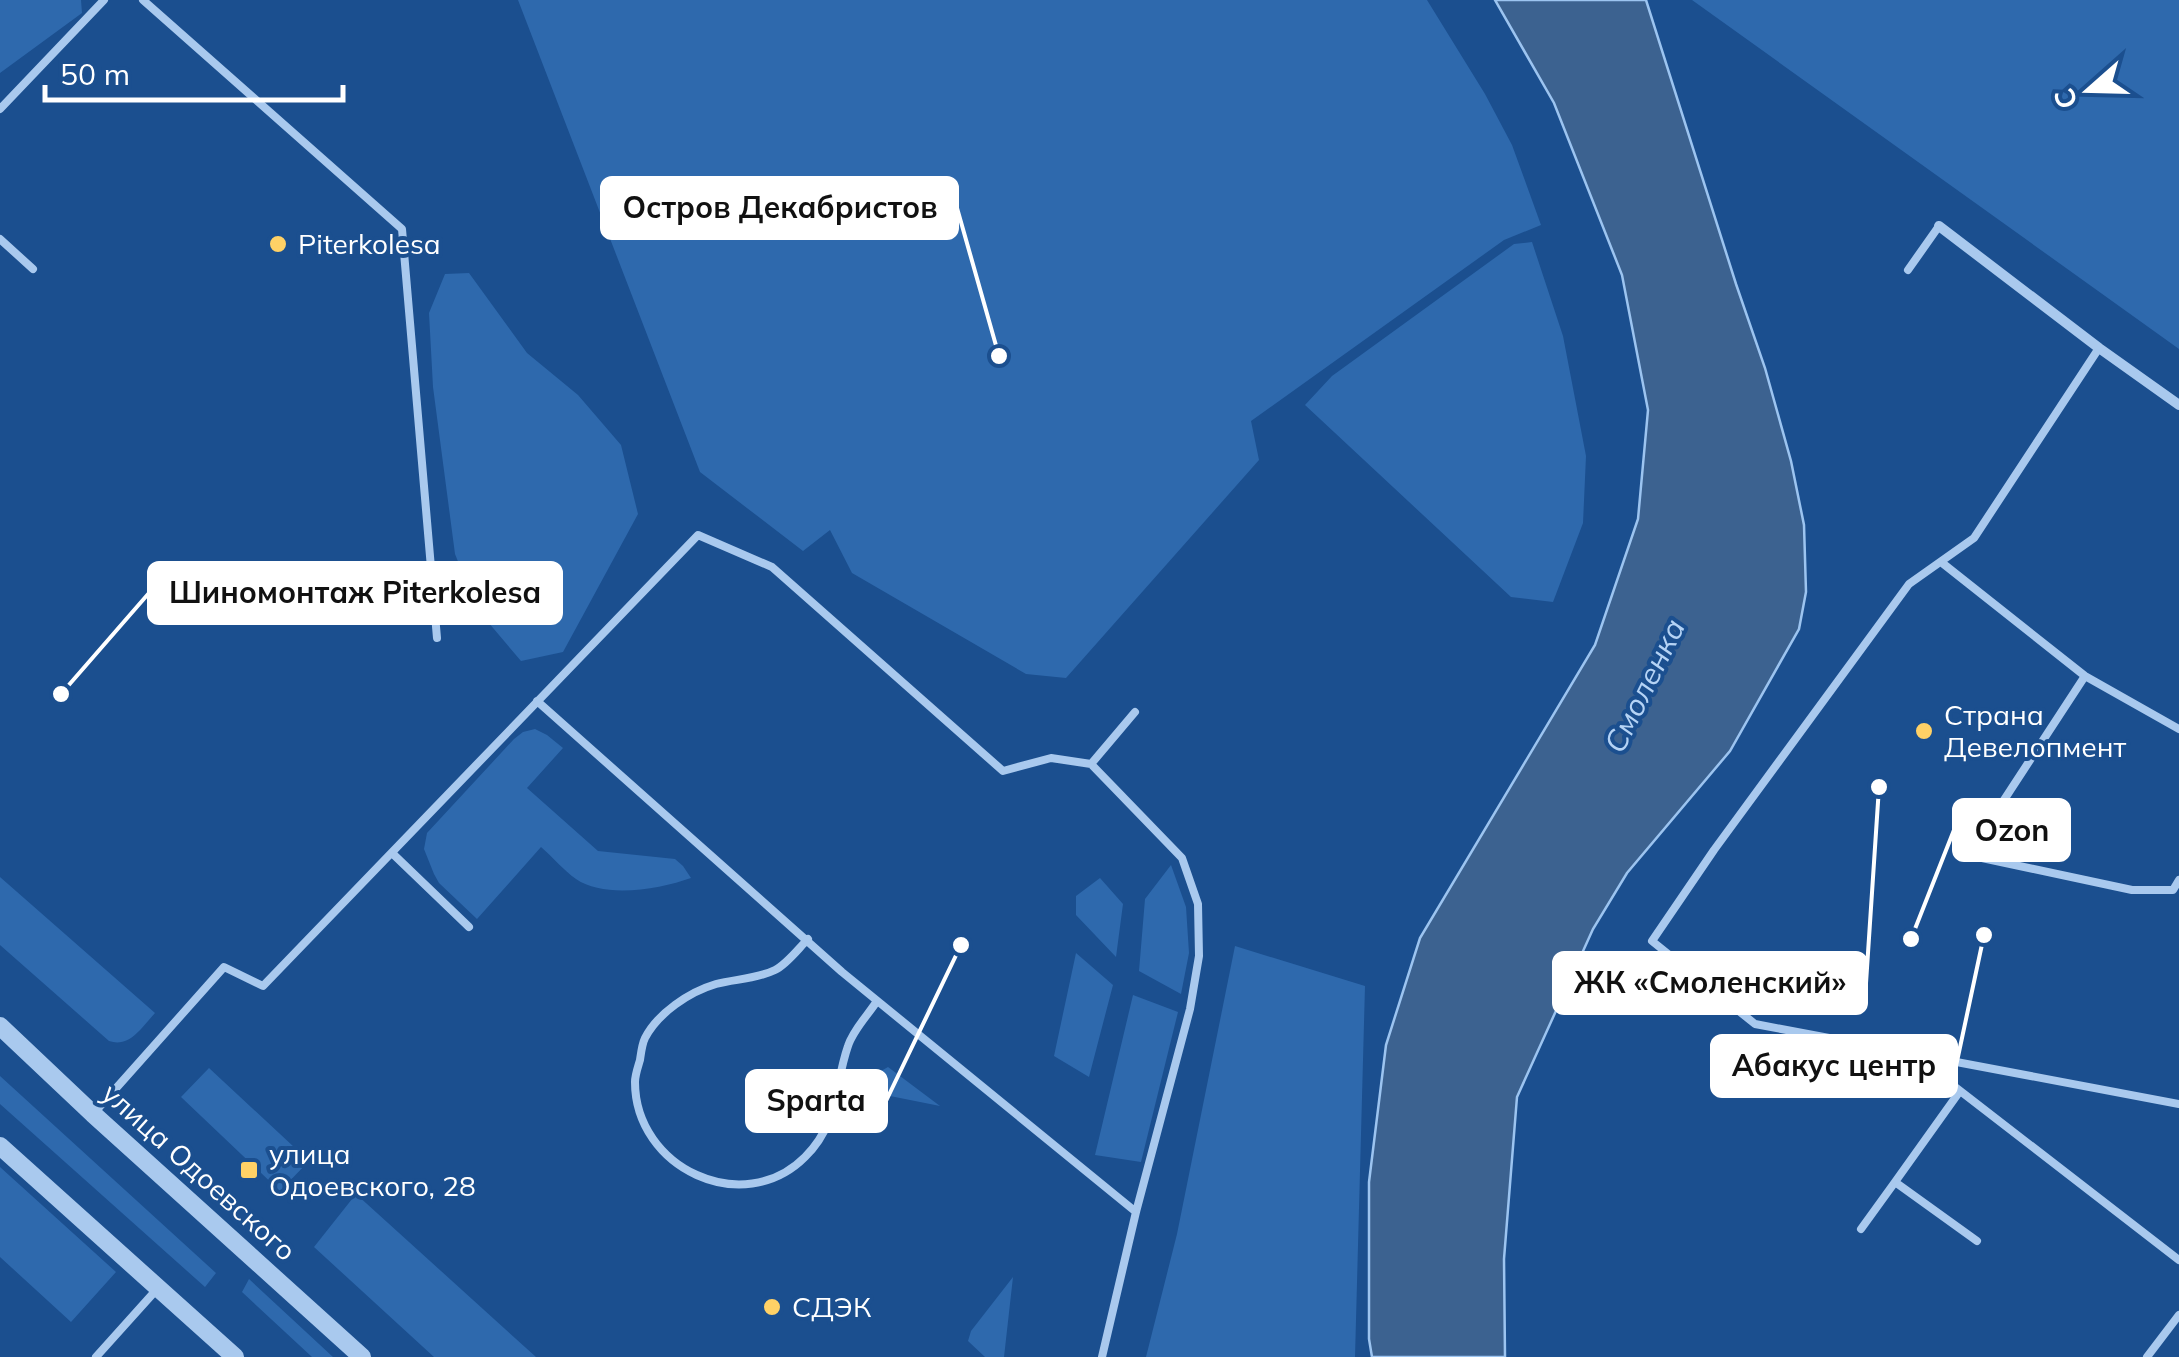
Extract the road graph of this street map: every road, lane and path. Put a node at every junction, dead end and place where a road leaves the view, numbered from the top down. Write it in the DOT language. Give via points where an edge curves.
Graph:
graph roads {
  1 [pos="104,0"];
  2 [pos="143,0"];
  3 [pos="0,109"];
  4 [pos="1938,226"];
  5 [pos="0,238"];
  6 [pos="33,269"];
  7 [pos="1908,270"];
  8 [pos="2099,348"];
  9 [pos="2179,405"];
  10 [pos="1941,562"];
  11 [pos="437,638"];
  12 [pos="2085,676"];
  13 [pos="537,700"];
  14 [pos="1135,712"];
  15 [pos="2179,729"];
  16 [pos="1091,764"];
  17 [pos="392,854"];
  18 [pos="2179,880"];
  19 [pos="469,927"];
  20 [pos="808,939"];
  21 [pos="877,1001"];
  22 [pos="0,1026"];
  23 [pos="1912,1053"];
  24 [pos="1960,1091"];
  25 [pos="2179,1104"];
  26 [pos="93,1114"];
  27 [pos="0,1146"];
  28 [pos="1894,1182"];
  29 [pos="1136,1212"];
  30 [pos="1862,1228"];
  31 [pos="1977,1241"];
  32 [pos="2179,1260"];
  33 [pos="158,1288"];
  34 [pos="2179,1315"];
  35 [pos="96,1357"];
  36 [pos="235,1357"];
  37 [pos="362,1357"];
  38 [pos="1102,1357"];
  39 [pos="2147,1357"];
  1 -- 3 [label="lane"];
  2 -- 11 [label="lane" via="402,229"];
  4 -- 7 [label="lane"];
  4 -- 8 [label="street"];
  5 -- 6 [label="lane"];
  8 -- 9 [label="street"];
  8 -- 10 [label="lane" via="1974,538"];
  10 -- 12 [label="lane"];
  10 -- 23 [label="lane" via="1909,584 1652,941 1755,1024"];
  12 -- 15 [label="lane"];
  12 -- 18 [label="lane" via="1968,854 2132,890 2173,890"];
  13 -- 16 [label="lane" via="698,534 772,567 1003,771 1051,758"];
  13 -- 17 [label="lane"];
  13 -- 20 [label="lane"];
  14 -- 16 [label="lane"];
  16 -- 29 [label="lane" via="1182,858 1198,904 1190,1009"];
  17 -- 19 [label="lane"];
  17 -- 26 [label="lane" via="263,986 224,966"];
  20 -- 21 [label="lane"];
  20 -- 21 [label="lane" via="778,970 713,985 673,1004 645,1038 635,1082 643,1125 670,1161 709,1182 743,1185 776,1177 805,1158 834,1110 848,1044"];
  21 -- 29 [label="lane"];
  22 -- 26 [label="street, улица Одоевского"];
  23 -- 24 [label="lane"];
  23 -- 25 [label="lane"];
  24 -- 28 [label="lane"];
  24 -- 32 [label="lane"];
  26 -- 37 [label="street, улица Одоевского"];
  27 -- 33 [label="street"];
  28 -- 30 [label="lane"];
  28 -- 31 [label="lane"];
  29 -- 38 [label="lane"];
  33 -- 35 [label="lane"];
  33 -- 36 [label="street"];
  34 -- 39 [label="lane"];
}
